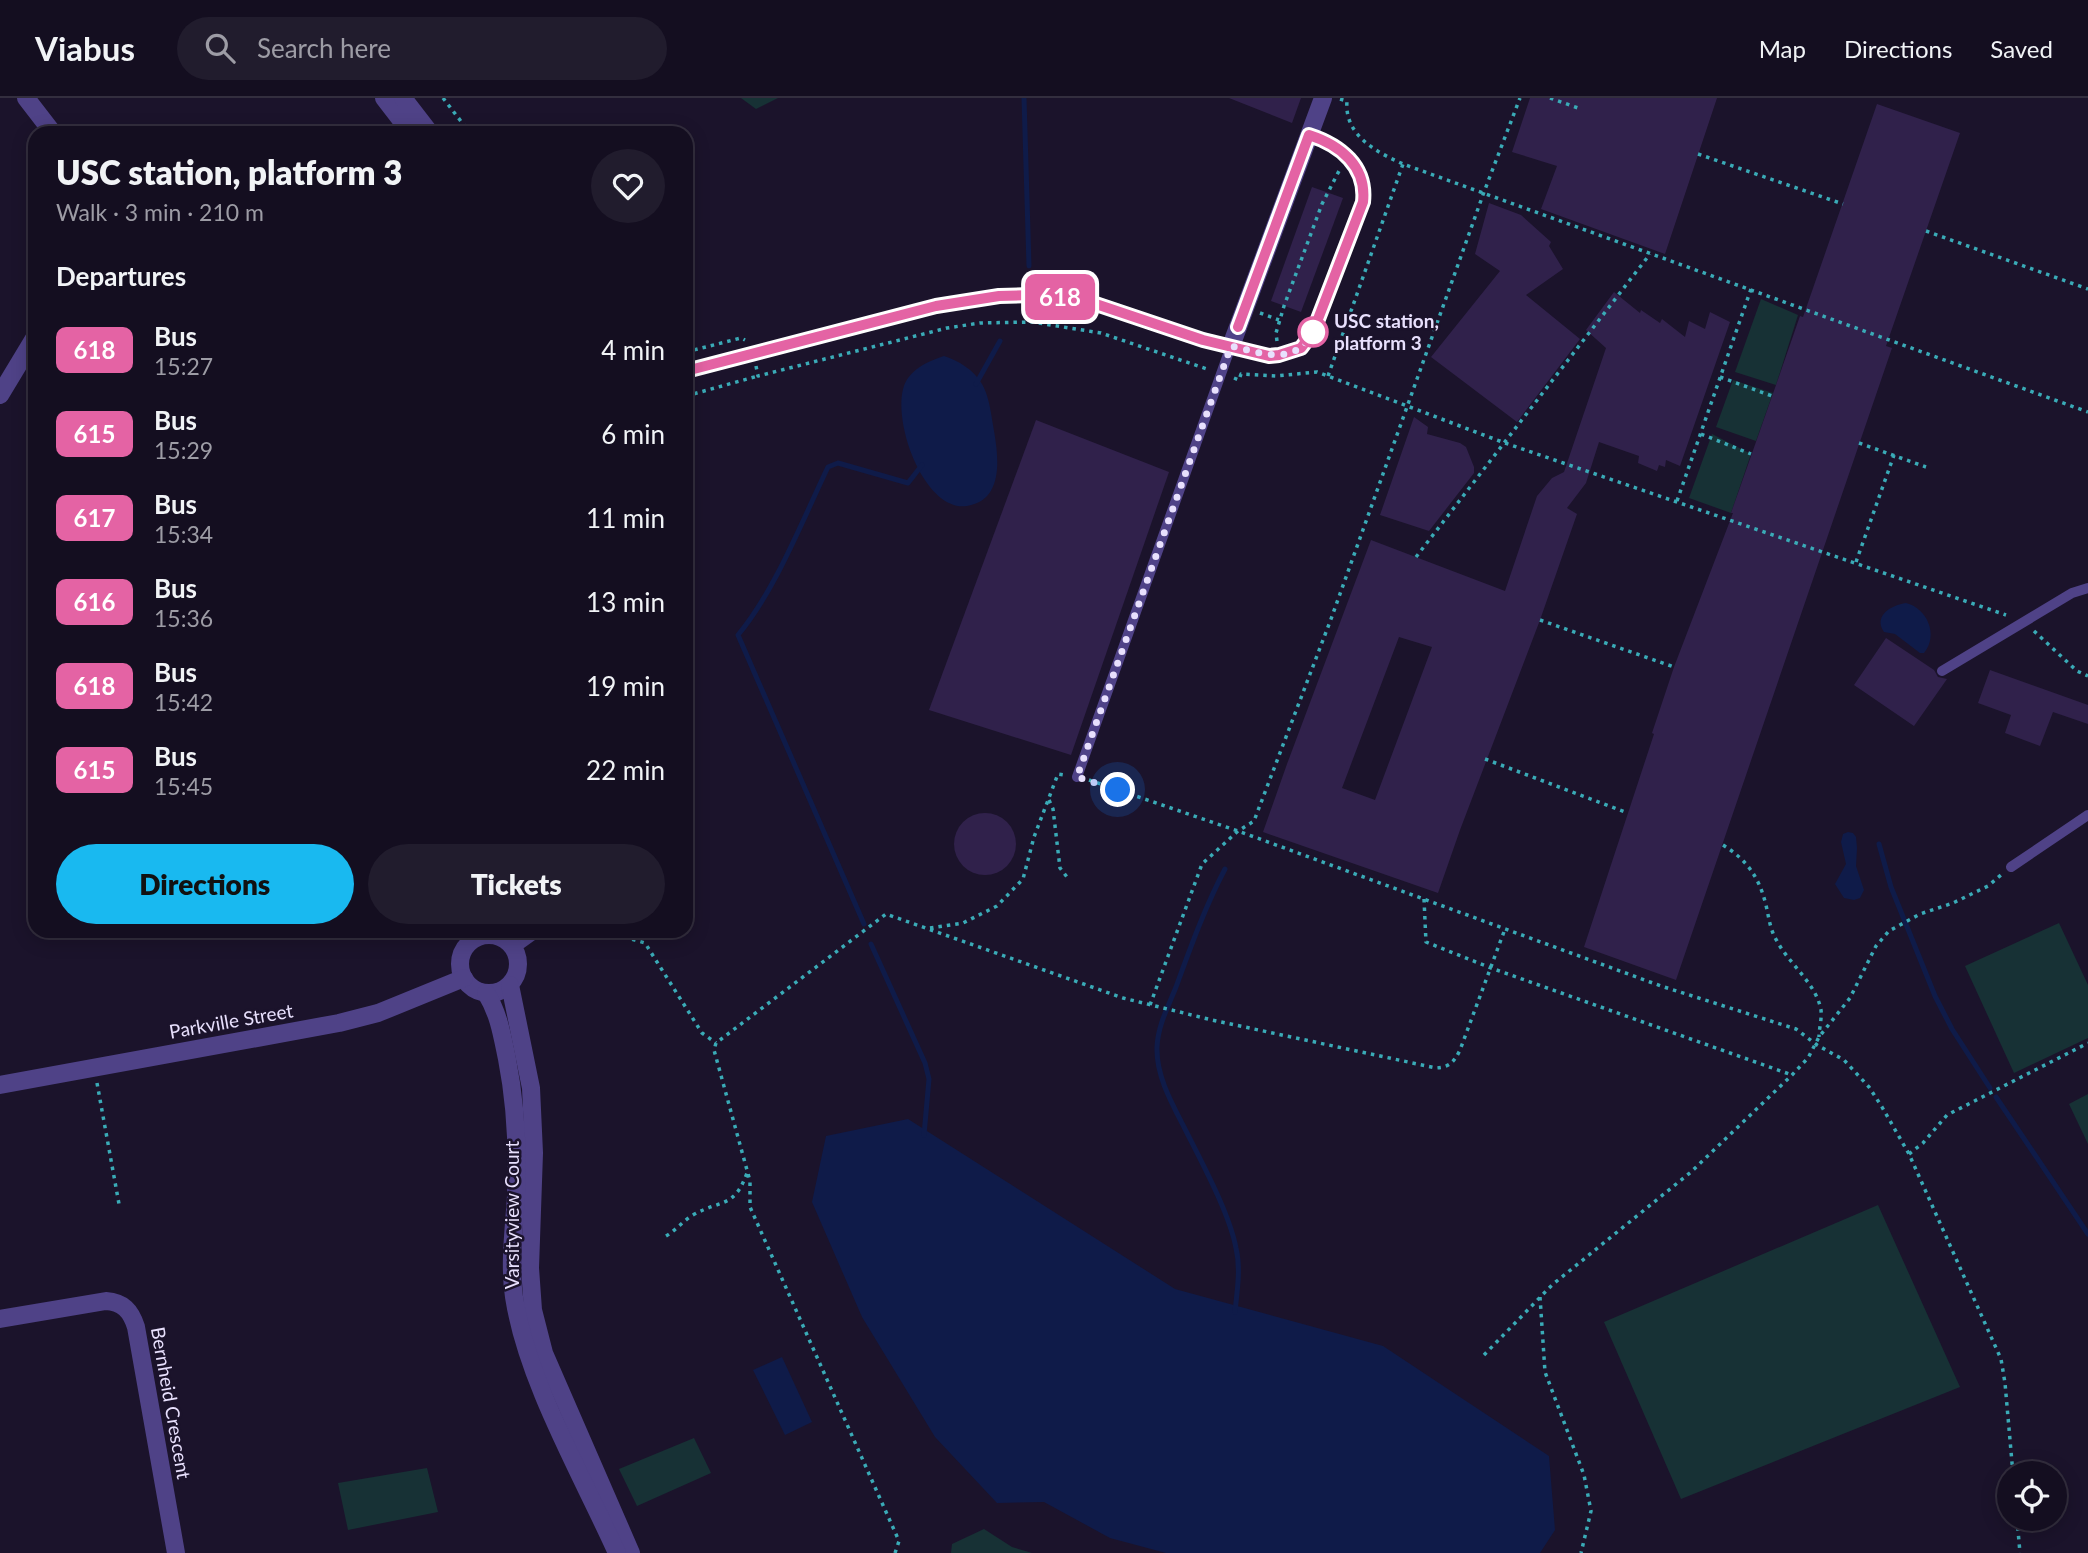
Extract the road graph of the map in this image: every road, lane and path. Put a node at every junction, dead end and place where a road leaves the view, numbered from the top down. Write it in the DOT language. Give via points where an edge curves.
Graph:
graph roads {
  1 [pos="26,98"];
  2 [pos="384,98"];
  3 [pos="403,98"];
  4 [pos="443,98"];
  5 [pos="1323,98"];
  6 [pos="1339,98"];
  7 [pos="1520,98"];
  8 [pos="1550,98"];
  9 [pos="1578,108"];
  10 [pos="48,126"];
  11 [pos="406,126"];
  12 [pos="425,126"];
  13 [pos="465,126"];
  14 [pos="1309,135"];
  15 [pos="1367,143"];
  16 [pos="1698,154"];
  17 [pos="1350,160"];
  18 [pos="1403,164"];
  19 [pos="1484,192"];
  20 [pos="1843,204"];
  21 [pos="1926,231"];
  22 [pos="1651,254"];
  23 [pos="1751,289"];
  24 [pos="2088,289"];
  25 [pos="1231,346"];
  26 [pos="28,349"];
  27 [pos="693,350"];
  28 [pos="753,353"];
  29 [pos="1279,355"];
  30 [pos="693,369"];
  31 [pos="1221,374"];
  32 [pos="1283,374"];
  33 [pos="758,376"];
  34 [pos="1328,376"];
  35 [pos="1720,377"];
  36 [pos="693,394"];
  37 [pos="0,395"];
  38 [pos="1772,396"];
  39 [pos="1408,406"];
  40 [pos="2088,412"];
  41 [pos="1701,434"];
  42 [pos="1505,443"];
  43 [pos="1859,443"];
  44 [pos="1751,454"];
  45 [pos="1894,456"];
  46 [pos="1926,467"];
  47 [pos="1677,501"];
  48 [pos="1416,557"];
  49 [pos="1856,563"];
  50 [pos="2088,588"];
  51 [pos="1540,620"];
  52 [pos="2025,622"];
  53 [pos="1674,667"];
  54 [pos="1942,671"];
  55 [pos="2088,676"];
  56 [pos="1485,760"];
  57 [pos="1077,777"];
  58 [pos="1049,800"];
  59 [pos="1628,813"];
  60 [pos="2088,815"];
  61 [pos="1238,831"];
  62 [pos="1723,845"];
  63 [pos="2011,867"];
  64 [pos="1067,877"];
  65 [pos="1424,899"];
  66 [pos="930,928"];
  67 [pos="1505,929"];
  68 [pos="475,938"];
  69 [pos="500,938"];
  70 [pos="529,938"];
  71 [pos="628,938"];
  72 [pos="514,949"];
  73 [pos="1491,968"];
  74 [pos="464,978"];
  75 [pos="510,985"];
  76 [pos="486,993"];
  77 [pos="1148,1004"];
  78 [pos="1819,1037"];
  79 [pos="716,1043"];
  80 [pos="2088,1043"];
  81 [pos="1816,1045"];
  82 [pos="94,1068"];
  83 [pos="1792,1075"];
  84 [pos="1,1080"];
  85 [pos="1909,1154"];
  86 [pos="747,1171"];
  87 [pos="120,1204"];
  88 [pos="666,1236"];
  89 [pos="521,1268"];
  90 [pos="1539,1297"];
  91 [pos="0,1319"];
  92 [pos="1484,1355"];
  93 [pos="2012,1461"];
  94 [pos="592,1481"];
  95 [pos="2018,1531"];
  96 [pos="894,1552"];
  97 [pos="176,1553"];
  98 [pos="617,1553"];
  99 [pos="632,1553"];
  100 [pos="1581,1553"];
  101 [pos="2020,1553"];
  1 -- 10 [label="street"];
  2 -- 11 [label="street"];
  3 -- 12 [label="street"];
  4 -- 13 [label="path"];
  5 -- 14 [label="street"];
  6 -- 15 [label="path" via="1347,101 1350,124"];
  7 -- 19 [label="path"];
  8 -- 9 [label="path"];
  14 -- 17 [label="lane" via="1333,144"];
  14 -- 25 [label="street"];
  15 -- 17 [label="path"];
  15 -- 18 [label="path"];
  16 -- 20 [label="path"];
  17 -- 29 [label="path" via="1336,173 1322,204 1279,320"];
  17 -- 29 [label="lane" via="1361,178 1363,202 1313,332 1301,348"];
  18 -- 19 [label="path"];
  18 -- 34 [label="path"];
  19 -- 22 [label="path"];
  19 -- 39 [label="path"];
  21 -- 24 [label="path"];
  22 -- 23 [label="path"];
  22 -- 42 [label="path"];
  23 -- 35 [label="path"];
  23 -- 40 [label="path"];
  25 -- 28 [label="lane" via="1087,301 1031,295 968,299"];
  25 -- 29 [label="lane"];
  25 -- 31 [label="lane"];
  26 -- 37 [label="street"];
  27 -- 28 [label="path" via="741,338"];
  28 -- 30 [label="lane"];
  28 -- 33 [label="path"];
  29 -- 32 [label="path"];
  31 -- 32 [label="path" via="1239,380 1241,374"];
  31 -- 33 [label="path" via="1101,333 1032,322 947,328"];
  31 -- 57 [label="lane"];
  32 -- 34 [label="path"];
  33 -- 36 [label="path"];
  34 -- 39 [label="path"];
  35 -- 38 [label="path"];
  35 -- 41 [label="path"];
  39 -- 42 [label="path"];
  39 -- 61 [label="path" via="1254,821"];
  41 -- 44 [label="path"];
  41 -- 47 [label="path"];
  42 -- 47 [label="path"];
  42 -- 48 [label="path"];
  43 -- 45 [label="path"];
  45 -- 46 [label="path"];
  45 -- 49 [label="path"];
  47 -- 49 [label="path"];
  49 -- 52 [label="path"];
  50 -- 52 [label="lane"];
  51 -- 53 [label="path"];
  52 -- 54 [label="lane"];
  52 -- 55 [label="path"];
  56 -- 59 [label="path"];
  57 -- 58 [label="path" via="1058,774"];
  57 -- 61 [label="path"];
  58 -- 64 [label="path" via="1060,868"];
  58 -- 66 [label="path" via="1023,879 997,906 963,922"];
  60 -- 63 [label="lane"];
  61 -- 65 [label="path"];
  61 -- 77 [label="path" via="1202,864"];
  62 -- 78 [label="path" via="1752,871 1777,942 1815,995 1821,1011"];
  63 -- 78 [label="path" via="1988,886 1889,931 1876,946 1850,998"];
  65 -- 67 [label="path"];
  65 -- 73 [label="path" via="1426,942"];
  66 -- 77 [label="path"];
  66 -- 79 [label="path" via="886,914"];
  67 -- 73 [label="path"];
  67 -- 81 [label="path" via="1661,986 1796,1028"];
  68 -- 74 [label="street" via="460,961"];
  69 -- 72 [label="street"];
  70 -- 72 [label="lane"];
  71 -- 79 [label="path" via="645,943 702,1033"];
  72 -- 75 [label="street" via="519,968"];
  73 -- 77 [label="path" via="1460,1050 1445,1068"];
  73 -- 83 [label="path"];
  74 -- 76 [label="street"];
  74 -- 82 [label="street, Parkville Street" via="378,1013 339,1023"];
  75 -- 76 [label="street"];
  75 -- 89 [label="street, Varsityview Court" via="531,1088 534,1153"];
  76 -- 89 [label="street, Varsityview Court" via="496,1009 514,1093"];
  78 -- 81 [label="path"];
  79 -- 86 [label="path" via="713,1050"];
  80 -- 85 [label="path" via="1947,1115"];
  81 -- 83 [label="path"];
  81 -- 85 [label="path" via="1844,1060 1869,1087"];
  82 -- 84 [label="street, Parkville Street"];
  82 -- 87 [label="path"];
  83 -- 90 [label="path" via="1692,1172"];
  85 -- 93 [label="path" via="2001,1359"];
  86 -- 88 [label="path" via="732,1198 691,1216"];
  86 -- 96 [label="path" via="750,1207 899,1541"];
  89 -- 94 [label="street, Varsityview Court" via="514,1296 538,1381"];
  90 -- 92 [label="path"];
  90 -- 100 [label="path" via="1545,1372 1584,1475 1591,1511"];
  91 -- 97 [label="street, Bernheid Crescent" via="102,1301 116,1302 129,1311 136,1327"];
  94 -- 98 [label="street, Varsityview Court"];
  94 -- 99 [label="street, Varsityview Court"];
  95 -- 101 [label="path"];
}
